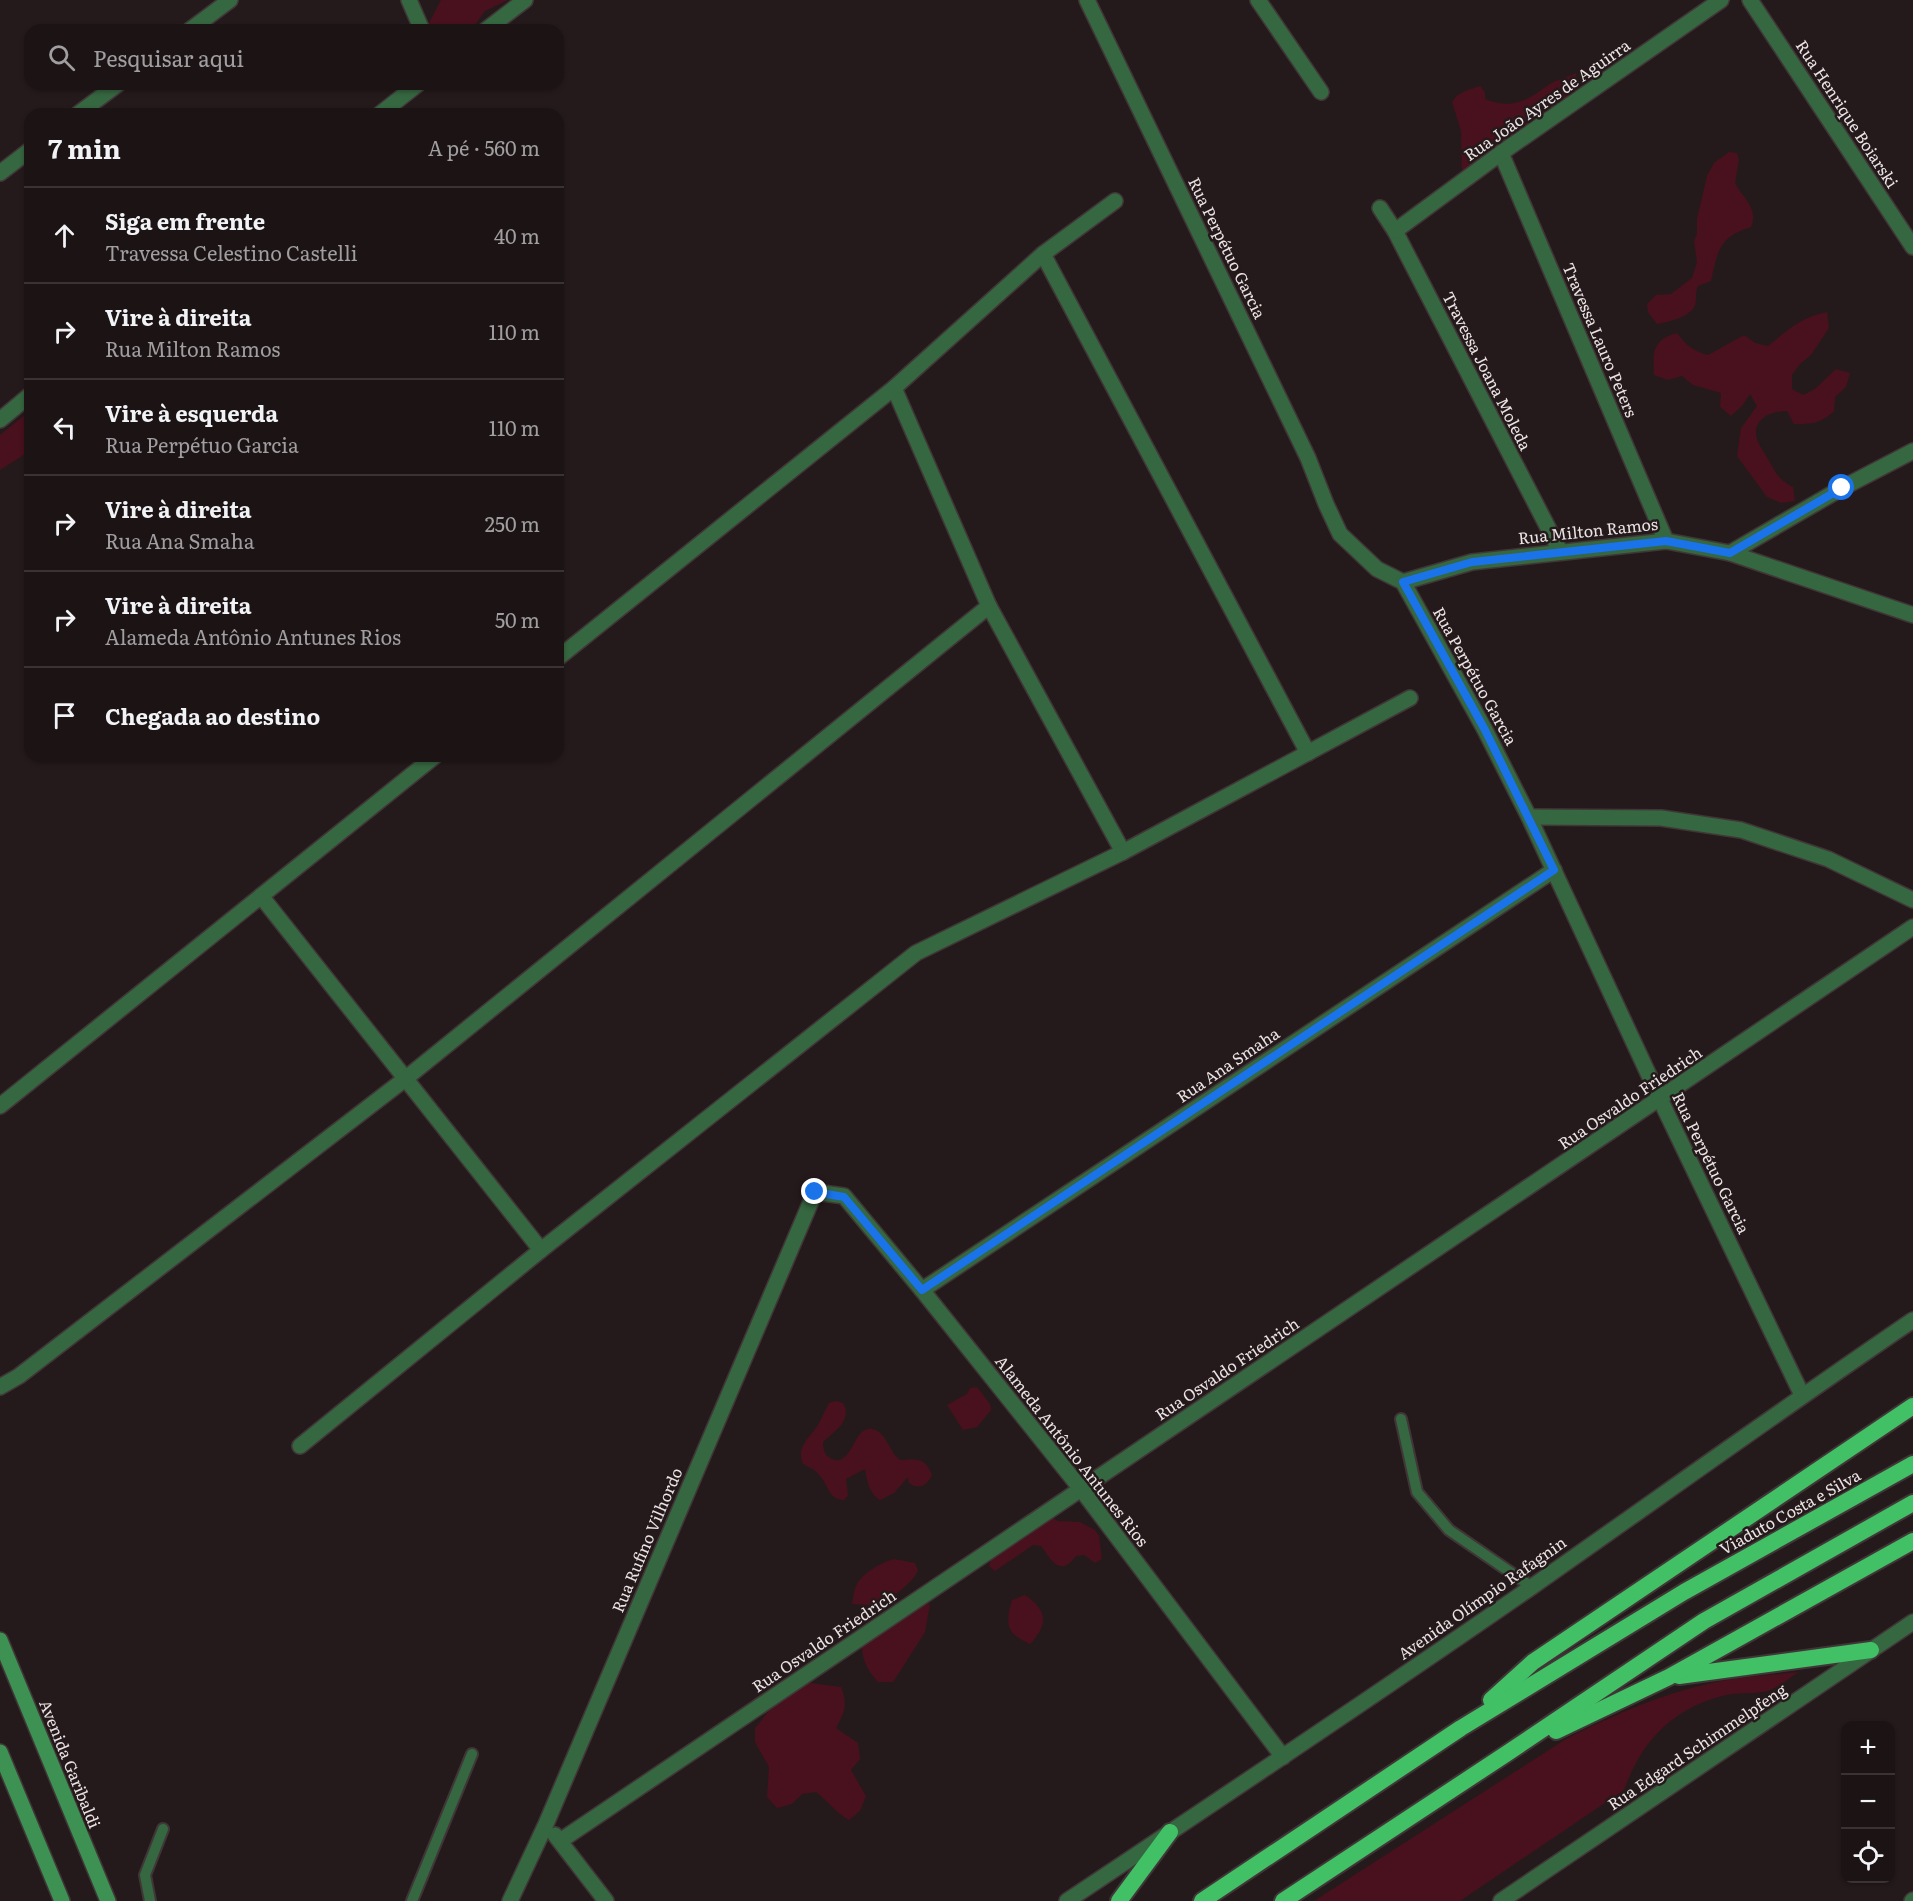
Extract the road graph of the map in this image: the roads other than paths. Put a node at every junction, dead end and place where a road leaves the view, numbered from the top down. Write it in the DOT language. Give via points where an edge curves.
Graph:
graph roads {
  1 [pos="230,0"];
  2 [pos="409,0"];
  3 [pos="525,0"];
  4 [pos="1087,0"];
  5 [pos="1258,0"];
  6 [pos="1721,0"];
  7 [pos="1750,0"];
  8 [pos="198,24"];
  9 [pos="419,24"];
  10 [pos="494,24"];
  11 [pos="110,90"];
  12 [pos="410,90"];
  13 [pos="1321,92"];
  14 [pos="86,108"];
  15 [pos="387,108"];
  16 [pos="1501,153"];
  17 [pos="24,154"];
  18 [pos="0,172"];
  19 [pos="1115,201"];
  20 [pos="1380,208"];
  21 [pos="1395,231"];
  22 [pos="1913,247"];
  23 [pos="1043,254"];
  24 [pos="894,388"];
  25 [pos="24,399"];
  26 [pos="2,413"];
  27 [pos="1913,451"];
  28 [pos="1666,541"];
  29 [pos="1560,551"];
  30 [pos="1730,553"];
  31 [pos="1403,582"];
  32 [pos="989,606"];
  33 [pos="1913,615"];
  34 [pos="564,653"];
  35 [pos="1410,698"];
  36 [pos="1308,753"];
  37 [pos="428,762"];
  38 [pos="1529,817"];
  39 [pos="1123,852"];
  40 [pos="1554,870"];
  41 [pos="261,896"];
  42 [pos="1913,900"];
  43 [pos="1913,927"];
  44 [pos="405,1079"];
  45 [pos="1660,1099"];
  46 [pos="0,1106"];
  47 [pos="815,1192"];
  48 [pos="541,1250"];
  49 [pos="922,1290"];
  50 [pos="1913,1320"];
  51 [pos="0,1387"];
  52 [pos="1802,1395"];
  53 [pos="1913,1406"];
  54 [pos="1401,1419"];
  55 [pos="300,1446"];
  56 [pos="1913,1464"];
  57 [pos="1081,1489"];
  58 [pos="1913,1503"];
  59 [pos="1913,1541"];
  60 [pos="1532,1587"];
  61 [pos="1913,1622"];
  62 [pos="0,1640"];
  63 [pos="1871,1650"];
  64 [pos="1669,1677"];
  65 [pos="1461,1728"];
  66 [pos="0,1752"];
  67 [pos="472,1754"];
  68 [pos="1506,1754"];
  69 [pos="1283,1757"];
  70 [pos="546,1824"];
  71 [pos="163,1829"];
  72 [pos="1170,1832"];
  73 [pos="560,1841"];
  74 [pos="62,1901"];
  75 [pos="108,1901"];
  76 [pos="150,1901"];
  77 [pos="412,1901"];
  78 [pos="510,1901"];
  79 [pos="606,1901"];
  80 [pos="1067,1901"];
  81 [pos="1119,1901"];
  82 [pos="1202,1901"];
  83 [pos="1283,1901"];
  84 [pos="1501,1901"];
  1 -- 8 [label="street"];
  2 -- 9 [label="street"];
  3 -- 10 [label="street"];
  4 -- 31 [label="street, Rua Perpétuo Garcia" via="1308,458 1340,534 1377,569"];
  5 -- 13 [label="street"];
  6 -- 16 [label="street, Rua João Ayres de Aguirra"];
  7 -- 22 [label="street, Rua Henrique Boiarski"];
  11 -- 14 [label="street"];
  12 -- 15 [label="street"];
  16 -- 21 [label="street, Rua João Ayres de Aguirra"];
  16 -- 28 [label="street, Travessa Lauro Peters"];
  17 -- 18 [label="street"];
  19 -- 23 [label="street"];
  20 -- 21 [label="street, Travessa Joana Moleda"];
  21 -- 29 [label="street, Travessa Joana Moleda"];
  23 -- 24 [label="street"];
  23 -- 36 [label="street"];
  24 -- 32 [label="street"];
  24 -- 34 [label="street"];
  25 -- 26 [label="street"];
  27 -- 30 [label="street"];
  28 -- 29 [label="street, Rua Milton Ramos"];
  28 -- 30 [label="street, Rua Milton Ramos"];
  29 -- 31 [label="street, Rua Milton Ramos" via="1472,562"];
  30 -- 33 [label="street, Rua Milton Ramos"];
  31 -- 38 [label="street, Rua Perpétuo Garcia"];
  32 -- 39 [label="street"];
  32 -- 44 [label="street"];
  35 -- 36 [label="street"];
  36 -- 39 [label="street"];
  37 -- 41 [label="street"];
  38 -- 40 [label="street, Rua Perpétuo Garcia"];
  38 -- 42 [label="street" via="1661,818 1741,830 1828,859"];
  39 -- 48 [label="street" via="916,953"];
  40 -- 45 [label="street, Rua Perpétuo Garcia"];
  40 -- 49 [label="street, Rua Ana Smaha"];
  41 -- 44 [label="street"];
  41 -- 46 [label="street"];
  43 -- 45 [label="street, Rua Osvaldo Friedrich"];
  44 -- 48 [label="street"];
  44 -- 51 [label="street" via="29,1369"];
  45 -- 52 [label="street, Rua Perpétuo Garcia"];
  45 -- 57 [label="street, Rua Osvaldo Friedrich"];
  47 -- 49 [label="street, Alameda Antônio Antunes Rios" via="844,1197"];
  47 -- 70 [label="street, Rua Rufino Vilhordo"];
  48 -- 55 [label="street"];
  49 -- 57 [label="street, Alameda Antônio Antunes Rios"];
  50 -- 52 [label="street, Avenida Olímpio Rafagnin"];
  52 -- 60 [label="street, Avenida Olímpio Rafagnin"];
  53 -- 65 [label="highway" via="1533,1662"];
  54 -- 60 [label="lane" via="1417,1492 1449,1530"];
  56 -- 65 [label="highway, Viaduto Costa e Silva" via="1684,1592"];
  57 -- 69 [label="street, Alameda Antônio Antunes Rios"];
  57 -- 73 [label="street, Rua Osvaldo Friedrich"];
  58 -- 68 [label="highway" via="1704,1621"];
  59 -- 64 [label="highway"];
  60 -- 69 [label="street, Avenida Olímpio Rafagnin"];
  61 -- 63 [label="street, Rua Edgard Schimmelpfeng"];
  62 -- 75 [label="main road, Avenida Garibaldi"];
  63 -- 64 [label="highway"];
  63 -- 84 [label="street, Rua Edgard Schimmelpfeng"];
  64 -- 68 [label="highway"];
  65 -- 82 [label="highway"];
  66 -- 74 [label="main road"];
  67 -- 77 [label="lane"];
  68 -- 83 [label="highway"];
  69 -- 72 [label="street, Avenida Olímpio Rafagnin"];
  70 -- 73 [label="street"];
  70 -- 78 [label="street, Rua Rufino Vilhordo"];
  71 -- 76 [label="lane" via="145,1875"];
  72 -- 80 [label="street, Avenida Olímpio Rafagnin"];
  72 -- 81 [label="highway"];
  73 -- 79 [label="street"];
}
